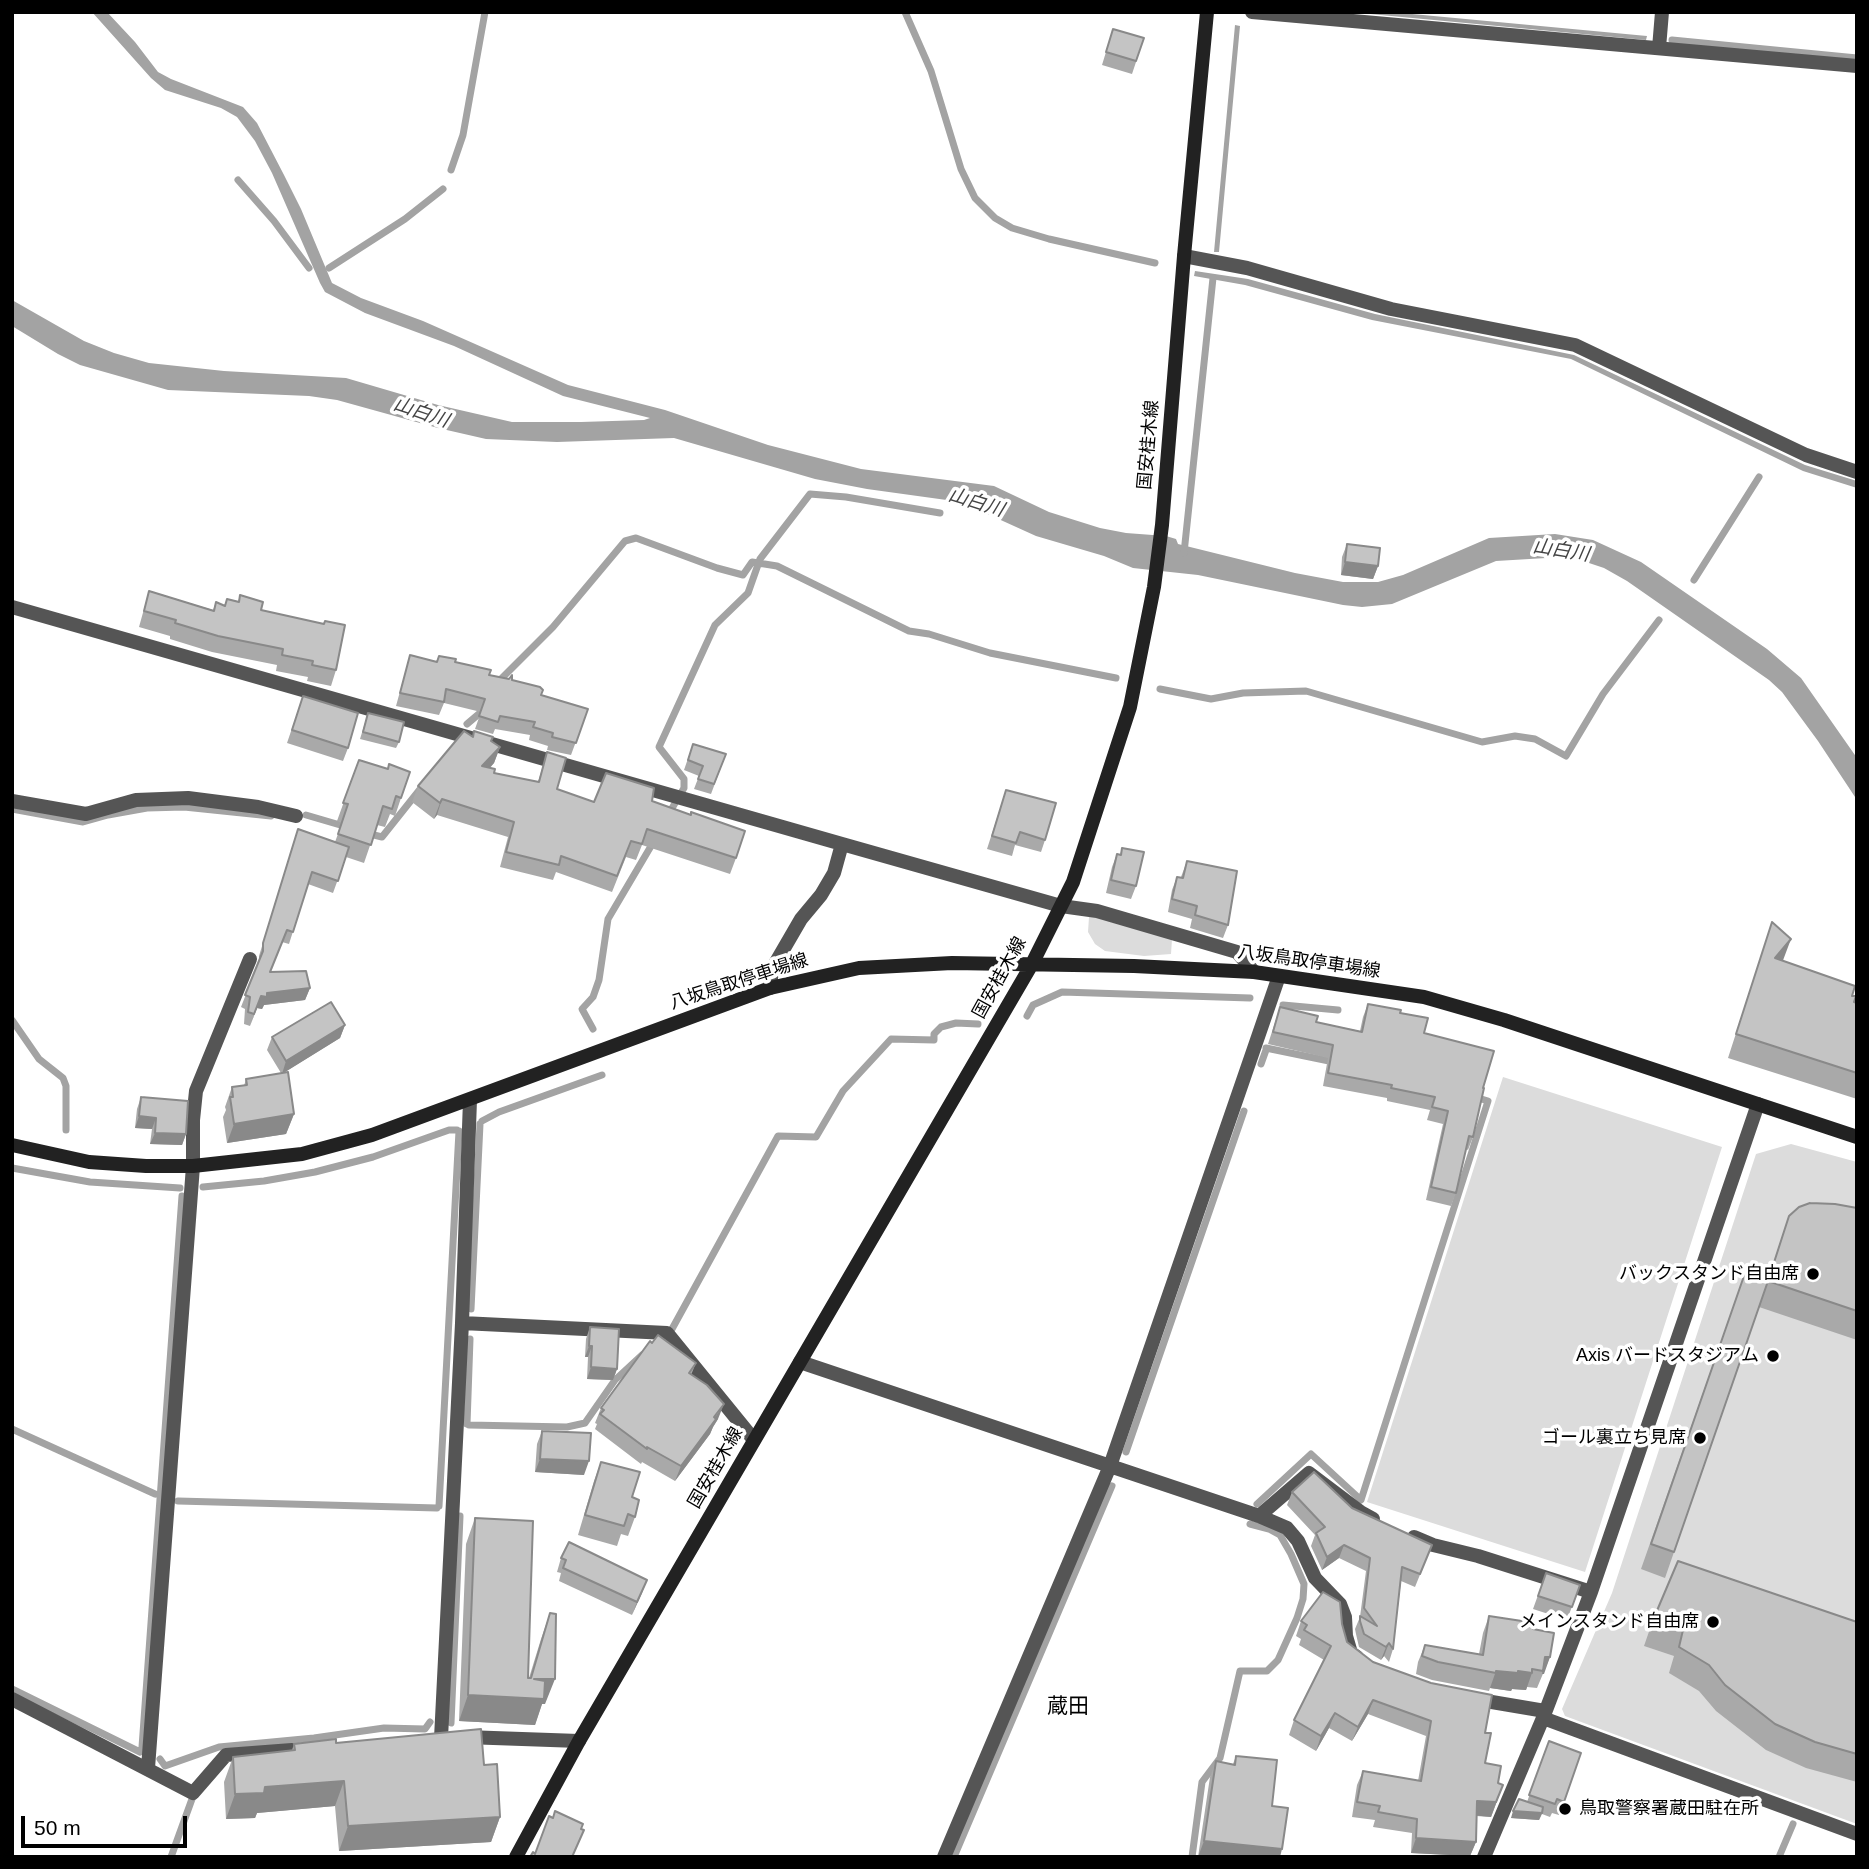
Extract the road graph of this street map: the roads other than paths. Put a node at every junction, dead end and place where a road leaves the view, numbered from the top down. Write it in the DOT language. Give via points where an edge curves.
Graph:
graph roads {
  1 [pos="1207,12"];
  2 [pos="1252,12"];
  3 [pos="1662,12"];
  4 [pos="1659,48"];
  5 [pos="1857,65"];
  6 [pos="1184,256"];
  7 [pos="1857,472"];
  8 [pos="12,607"];
  9 [pos="12,801"];
  10 [pos="296,816"];
  11 [pos="842,844"];
  12 [pos="1061,906"];
  13 [pos="250,960"];
  14 [pos="1032,964"];
  15 [pos="1254,972"];
  16 [pos="1279,976"];
  17 [pos="771,988"];
  18 [pos="470,1100"];
  19 [pos="1758,1104"];
  20 [pos="1857,1137"];
  21 [pos="12,1145"];
  22 [pos="193,1166"];
  23 [pos="462,1323"];
  24 [pos="800,1362"];
  25 [pos="754,1440"];
  26 [pos="1110,1466"];
  27 [pos="1259,1516"];
  28 [pos="1591,1592"];
  29 [pos="1373,1667"];
  30 [pos="1465,1697"];
  31 [pos="12,1699"];
  32 [pos="1544,1715"];
  33 [pos="579,1741"];
  34 [pos="307,1749"];
  35 [pos="148,1768"];
  36 [pos="1857,1834"];
  37 [pos="516,1857"];
  38 [pos="944,1857"];
  39 [pos="1484,1857"];
  1 -- 6 [label="main road, 国安桂木線"];
  2 -- 4 [label="street"];
  3 -- 4 [label="street"];
  4 -- 5 [label="street"];
  6 -- 7 [label="street" via="1247,268 1391,309 1575,345 1806,455"];
  6 -- 12 [label="main road, 国安桂木線" via="1154,587 1130,707"];
  8 -- 11 [label="street"];
  9 -- 10 [label="street" via="86,814 136,800 188,798"];
  11 -- 12 [label="street"];
  11 -- 17 [label="street" via="834,873 772,969"];
  12 -- 14 [label="main road, 国安桂木線"];
  12 -- 15 [label="street" via="1097,911 1237,952"];
  13 -- 22 [label="street" via="196,1091"];
  14 -- 15 [label="main road, 八坂鳥取停車場線"];
  14 -- 17 [label="main road, 八坂鳥取停車場線" via="900,964 859,968"];
  14 -- 24 [label="main road, 国安桂木線"];
  15 -- 16 [label="main road, 八坂鳥取停車場線"];
  16 -- 19 [label="main road, 八坂鳥取停車場線" via="1424,997"];
  16 -- 26 [label="street"];
  17 -- 18 [label="main road, 八坂鳥取停車場線"];
  18 -- 22 [label="main road, 八坂鳥取停車場線" via="302,1154"];
  18 -- 23 [label="street"];
  19 -- 20 [label="main road, 八坂鳥取停車場線"];
  19 -- 28 [label="street"];
  21 -- 22 [label="main road, 八坂鳥取停車場線" via="89,1161"];
  22 -- 35 [label="street"];
  23 -- 25 [label="street" via="667,1333"];
  23 -- 33 [label="street" via="434,1738"];
  24 -- 25 [label="main road, 国安桂木線"];
  24 -- 26 [label="street"];
  25 -- 33 [label="main road, 国安桂木線"];
  26 -- 27 [label="street"];
  26 -- 38 [label="street"];
  27 -- 28 [label="street" via="1309,1473 1362,1513 1391,1528"];
  27 -- 29 [label="street" via="1287,1528 1298,1541 1315,1578 1340,1604 1351,1653"];
  28 -- 32 [label="street"];
  30 -- 32 [label="street"];
  31 -- 35 [label="street"];
  32 -- 36 [label="street"];
  32 -- 39 [label="street"];
  33 -- 37 [label="main road, 国安桂木線"];
  34 -- 35 [label="street" via="226,1755 193,1793"];
}
